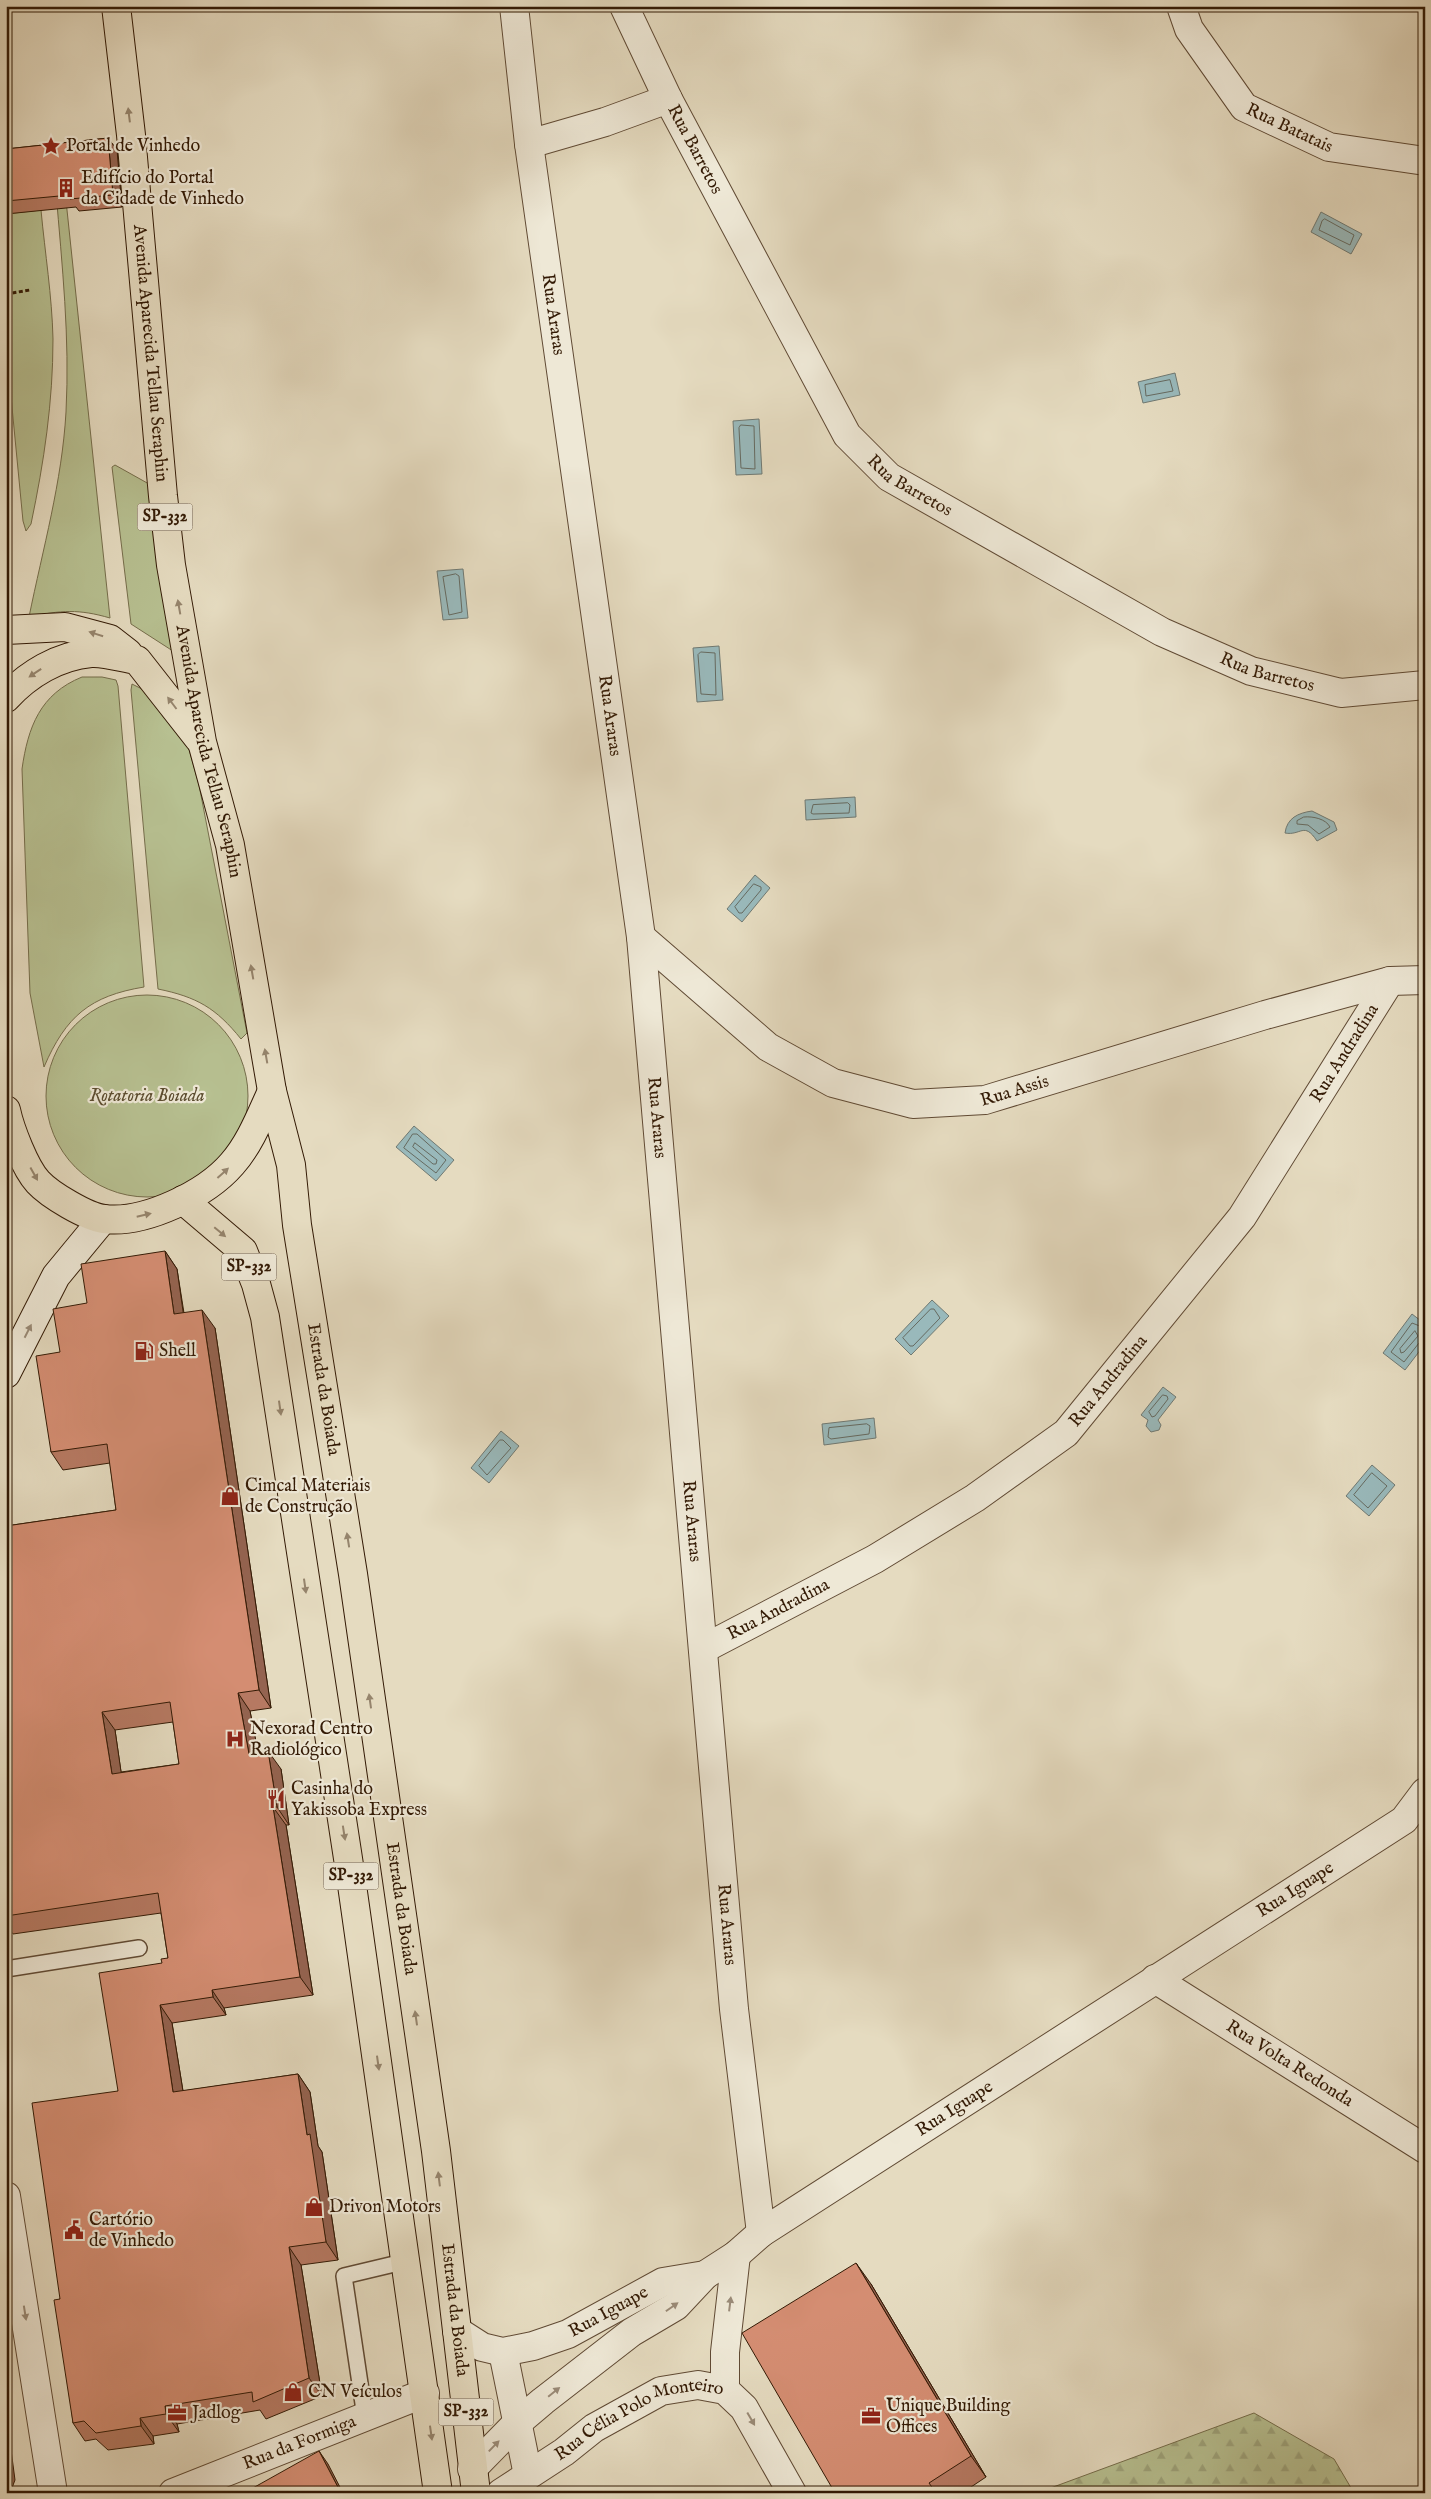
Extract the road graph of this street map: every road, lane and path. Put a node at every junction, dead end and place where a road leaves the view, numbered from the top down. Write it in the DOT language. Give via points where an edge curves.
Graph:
graph roads {
  1 [pos="116,6"];
  2 [pos="514,6"];
  3 [pos="624,6"];
  4 [pos="1181,6"];
  5 [pos="668,99"];
  6 [pos="528,144"];
  7 [pos="1425,160"];
  8 [pos="30,290"];
  9 [pos="6,294"];
  10 [pos="6,630"];
  11 [pos="137,660"];
  12 [pos="1425,685"];
  13 [pos="6,698"];
  14 [pos="202,742"];
  15 [pos="641,937"];
  16 [pos="1425,980"];
  17 [pos="1390,982"];
  18 [pos="272,1091"];
  19 [pos="8,1121"];
  20 [pos="183,1200"];
  21 [pos="103,1219"];
  22 [pos="6,1374"];
  23 [pos="703,1649"];
  24 [pos="1425,1792"];
  25 [pos="139,1948"];
  26 [pos="6,1969"];
  27 [pos="1155,1979"];
  28 [pos="1425,2148"];
  29 [pos="6,2196"];
  30 [pos="761,2233"];
  31 [pos="736,2255"];
  32 [pos="406,2261"];
  33 [pos="706,2275"];
  34 [pos="457,2331"];
  35 [pos="503,2352"];
  36 [pos="725,2390"];
  37 [pos="425,2393"];
  38 [pos="365,2417"];
  39 [pos="517,2423"];
  40 [pos="528,2475"];
  41 [pos="474,2481"];
  42 [pos="53,2493"];
  43 [pos="173,2493"];
  44 [pos="438,2493"];
  45 [pos="501,2493"];
  46 [pos="792,2493"];
  14 -- 1 [label="main road, Avenida Aparecida Tellau Seraphin / SP-332, one-way" via="164,506 131,136"];
  2 -- 6 [label="street, Rua Araras"];
  3 -- 5 [label="street, Rua Barretos"];
  4 -- 7 [label="street, Rua Batatais" via="1190,29 1244,107 1328,148"];
  5 -- 6 [label="street" via="605,122"];
  5 -- 12 [label="street, Rua Barretos" via="847,435 889,477 1162,632 1251,671 1341,693"];
  6 -- 15 [label="street, Rua Araras"];
  8 -- 9 [label="path"];
  11 -- 10 [label="main road, one-way" via="110,639 85,630 65,626"];
  11 -- 13 [label="main road, one-way" via="91,653 48,664 18,685"];
  14 -- 11 [label="main road, one-way"];
  18 -- 14 [label="main road, Avenida Aparecida Tellau Seraphin / SP-332, one-way" via="230,845"];
  15 -- 17 [label="street, Rua Assis" via="768,1047 833,1083 913,1104 985,1100"];
  15 -- 23 [label="street, Rua Araras"];
  16 -- 17 [label="street, Rua Assis"];
  17 -- 23 [label="street, Rua Andradina" via="1242,1217 1066,1434 975,1498 875,1559"];
  20 -- 18 [label="main road, one-way" via="206,1188 233,1164"];
  34 -- 18 [label="main road, Estrada da Boiada / SP-332, one-way" via="436,2151 353,1574 297,1225 291,1165"];
  19 -- 21 [label="main road, one-way" via="38,1182 71,1206"];
  21 -- 20 [label="main road, one-way" via="145,1216"];
  20 -- 32 [label="main road, SP-332, one-way" via="243,1251 265,1317"];
  22 -- 21 [label="street, one-way" via="56,1276"];
  23 -- 30 [label="street, Rua Araras" via="734,2009"];
  24 -- 27 [label="street, Rua Iguape" via="1404,1820"];
  25 -- 26 [label="lane"];
  27 -- 28 [label="street, Rua Volta Redonda"];
  27 -- 30 [label="street, Rua Iguape"];
  29 -- 42 [label="street, one-way"];
  30 -- 31 [label="street, Rua Iguape"];
  31 -- 33 [label="street, Rua Iguape"];
  36 -- 31 [label="street, one-way" via="724,2352"];
  32 -- 37 [label="main road, SP-332"];
  32 -- 38 [label="lane" via="344,2276"];
  33 -- 35 [label="street, Rua Iguape" via="664,2282 568,2334"];
  39 -- 33 [label="street, one-way" via="632,2332 676,2306"];
  34 -- 35 [label="street, Rua Iguape" via="482,2347"];
  34 -- 41 [label="main road, Estrada da Boiada / SP-332"];
  35 -- 39 [label="street"];
  36 -- 40 [label="street, Rua Célia Polo Monteiro" via="698,2385 661,2391 594,2428"];
  36 -- 46 [label="street, Rua Célia Polo Monteiro, one-way" via="744,2408"];
  37 -- 38 [label="street, Rua da Formiga"];
  37 -- 44 [label="main road, SP-332, one-way"];
  38 -- 43 [label="street, Rua da Formiga"];
  39 -- 40 [label="street"];
  41 -- 39 [label="street, one-way"];
  40 -- 45 [label="street, Rua Célia Polo Monteiro"];
}
